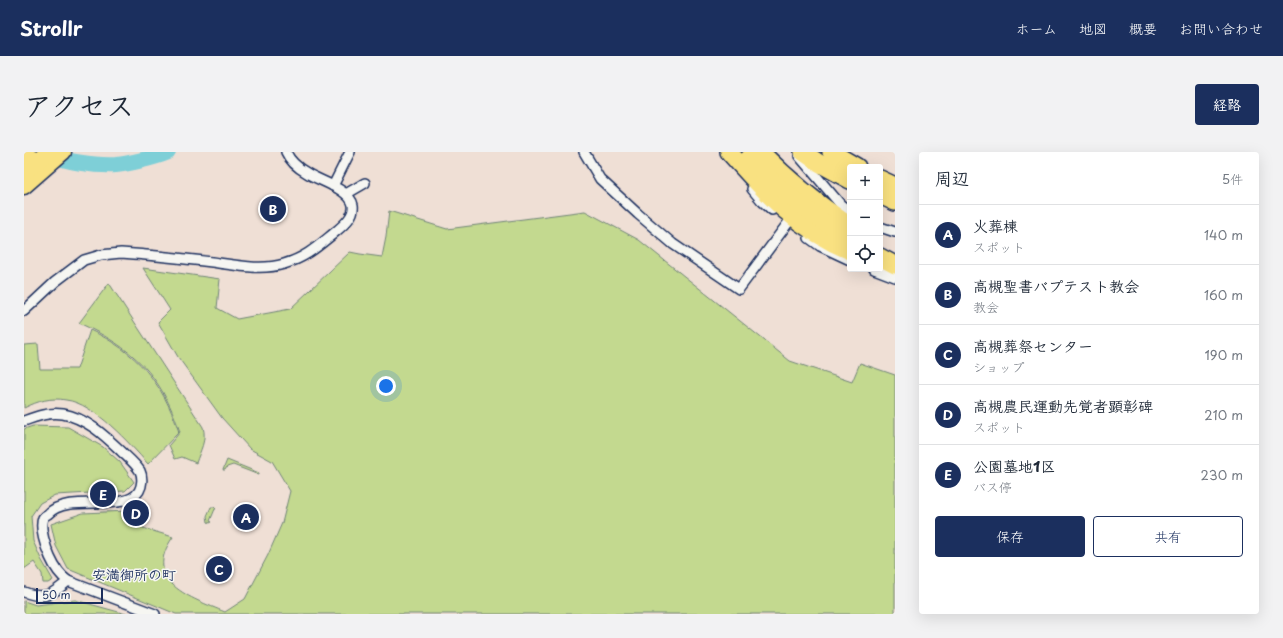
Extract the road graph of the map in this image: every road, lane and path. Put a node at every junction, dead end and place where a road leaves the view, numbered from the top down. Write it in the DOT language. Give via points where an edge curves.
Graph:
graph roads {
  1 [pos="28,152"];
  2 [pos="48,152"];
  3 [pos="64,152"];
  4 [pos="286,152"];
  5 [pos="350,152"];
  6 [pos="584,152"];
  7 [pos="719,152"];
  8 [pos="729,152"];
  9 [pos="743,152"];
  10 [pos="760,152"];
  11 [pos="796,152"];
  12 [pos="803,152"];
  13 [pos="831,152"];
  14 [pos="24,156"];
  15 [pos="852,164"];
  16 [pos="24,172"];
  17 [pos="847,178"];
  18 [pos="883,180"];
  19 [pos="365,183"];
  20 [pos="333,186"];
  21 [pos="895,186"];
  22 [pos="24,187"];
  23 [pos="346,194"];
  24 [pos="883,196"];
  25 [pos="895,202"];
  26 [pos="847,209"];
  27 [pos="788,223"];
  28 [pos="883,228"];
  29 [pos="895,232"];
  30 [pos="847,233"];
  31 [pos="847,234"];
  32 [pos="883,246"];
  33 [pos="847,250"];
  34 [pos="883,250"];
  35 [pos="895,253"];
  36 [pos="847,259"];
  37 [pos="883,259"];
  38 [pos="883,264"];
  39 [pos="895,265"];
  40 [pos="895,268"];
  41 [pos="882,272"];
  42 [pos="895,277"];
  43 [pos="24,311"];
  44 [pos="24,421"];
  45 [pos="68,581"];
  46 [pos="24,592"];
  47 [pos="155,614"];
  1 -- 14 [label="main road"];
  2 -- 16 [label="highway"];
  3 -- 22 [label="main road"];
  4 -- 20 [label="street" via="290,160 306,173"];
  5 -- 20 [label="street"];
  6 -- 27 [label="street" via="600,179 638,214 673,244 739,289"];
  7 -- 27 [label="street" via="762,201"];
  8 -- 33 [label="highway" via="759,186 790,215 821,237"];
  9 -- 31 [label="highway" via="786,194 823,222"];
  10 -- 30 [label="highway" via="792,183 820,204"];
  11 -- 26 [label="street"];
  12 -- 17 [label="highway"];
  13 -- 15 [label="highway"];
  18 -- 21 [label="highway"];
  19 -- 23 [label="street"];
  20 -- 23 [label="street"];
  23 -- 43 [label="street" via="353,205 349,219 308,254 284,264 266,267 242,266 134,254 101,255 84,260"];
  24 -- 25 [label="highway"];
  27 -- 36 [label="street" via="820,246"];
  28 -- 29 [label="street"];
  32 -- 35 [label="highway"];
  34 -- 35 [label="highway"];
  37 -- 39 [label="highway"];
  38 -- 40 [label="highway"];
  41 -- 42 [label="street"];
  44 -- 45 [label="street" via="42,415 63,414 90,424 131,460 142,479 141,486 129,500 57,506 43,518 44,541 61,576"];
  45 -- 46 [label="street" via="53,594 36,597"];
  45 -- 47 [label="street"];
}
